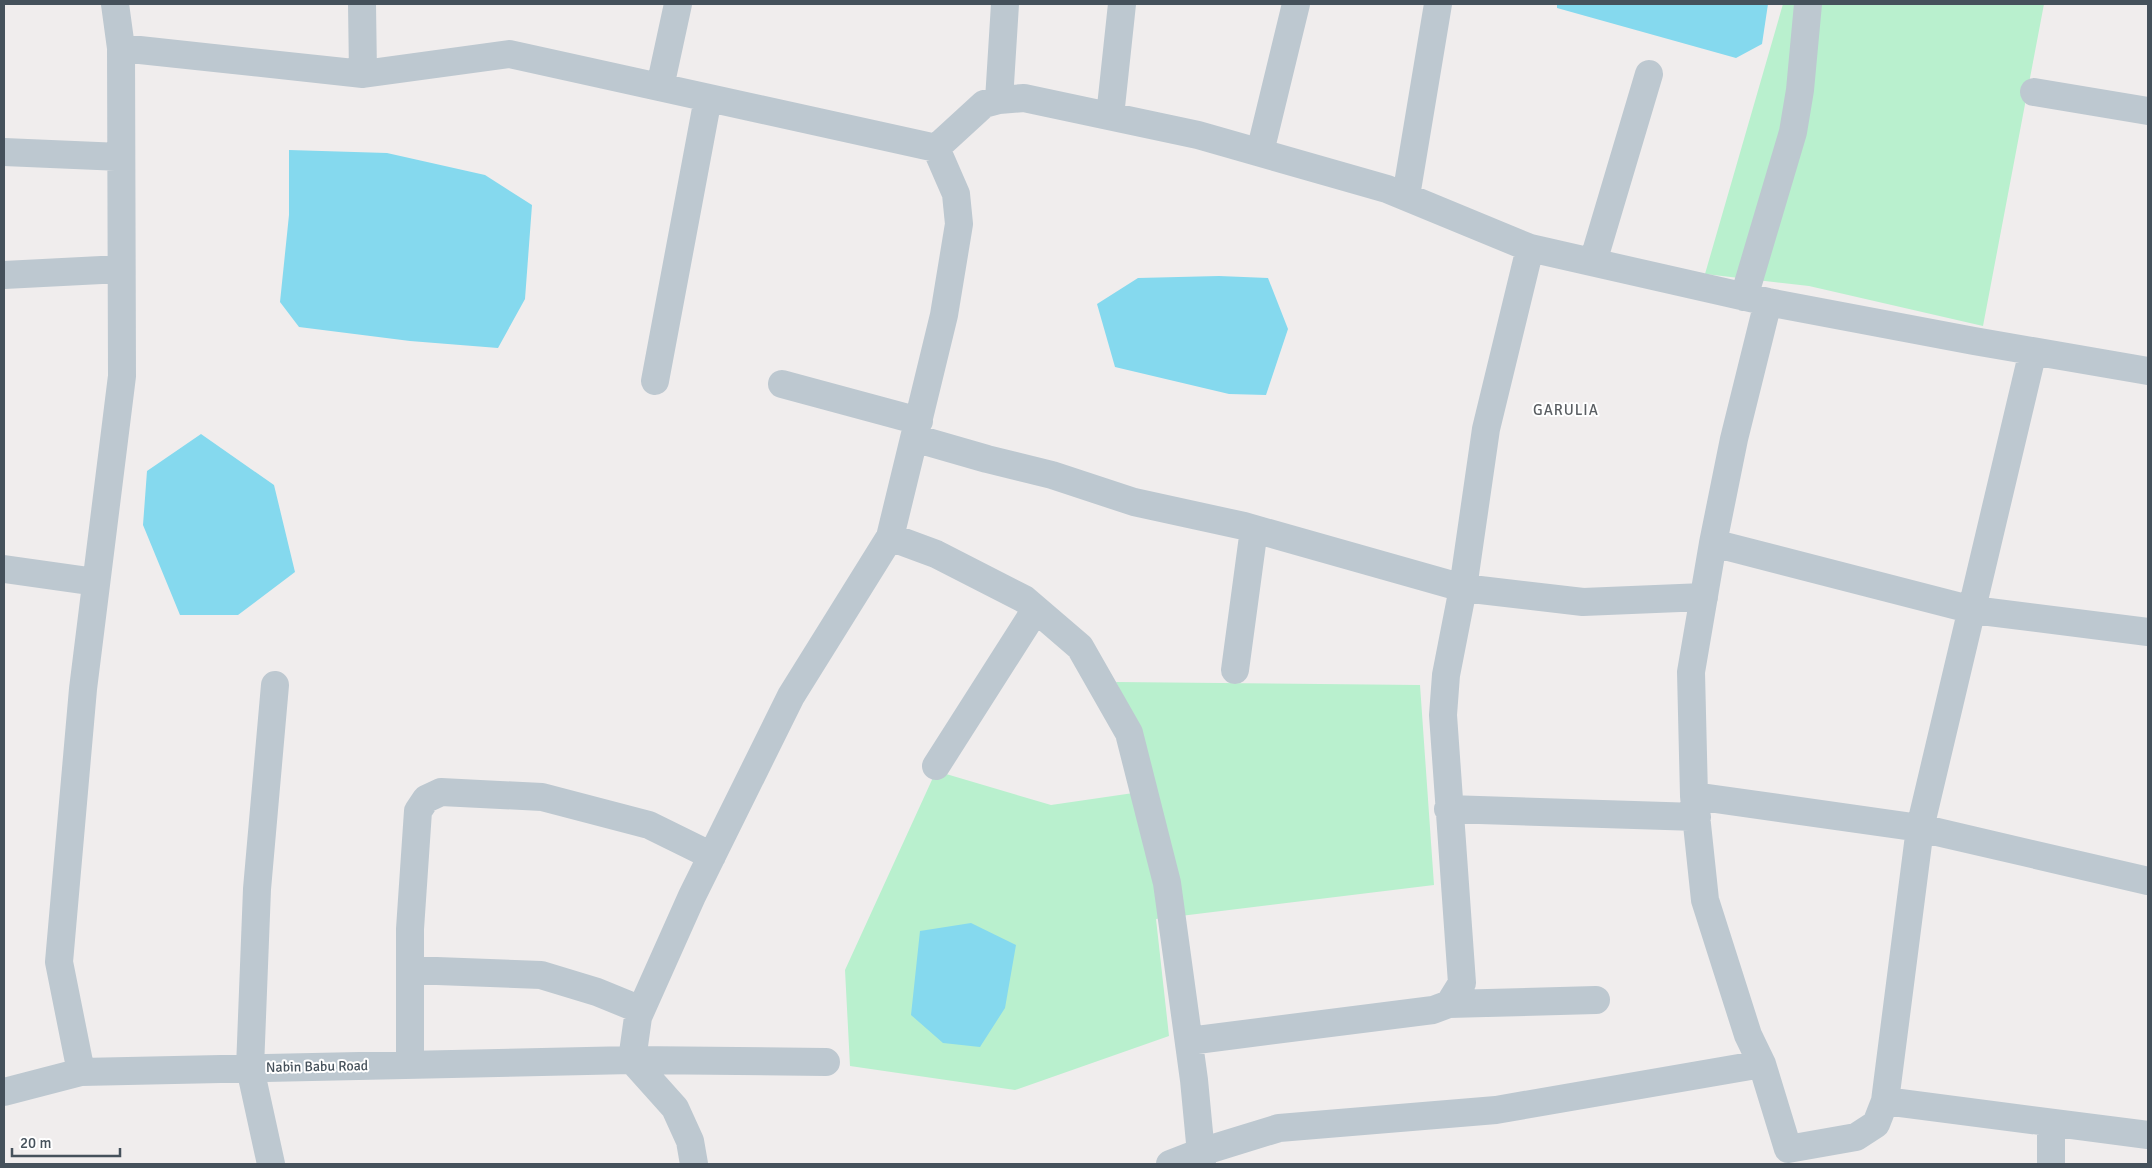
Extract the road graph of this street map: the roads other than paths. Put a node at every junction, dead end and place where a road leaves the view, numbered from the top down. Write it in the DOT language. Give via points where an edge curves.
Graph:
graph roads {
  1 [pos="115,4"];
  2 [pos="362,4"];
  3 [pos="678,4"];
  4 [pos="1005,4"];
  5 [pos="1122,4"];
  6 [pos="1296,4"];
  7 [pos="1438,4"];
  8 [pos="1808,4"];
  9 [pos="121,48"];
  10 [pos="363,74"];
  11 [pos="1649,74"];
  12 [pos="660,87"];
  13 [pos="2034,92"];
  14 [pos="708,98"];
  15 [pos="999,100"];
  16 [pos="2148,111"];
  17 [pos="1110,116"];
  18 [pos="936,148"];
  19 [pos="4,152"];
  20 [pos="1260,152"];
  21 [pos="121,157"];
  22 [pos="1406,196"];
  23 [pos="1530,248"];
  24 [pos="1593,262"];
  25 [pos="121,269"];
  26 [pos="4,276"];
  27 [pos="1756,300"];
  28 [pos="2033,351"];
  29 [pos="2148,368"];
  30 [pos="655,381"];
  31 [pos="782,384"];
  32 [pos="916,429"];
  33 [pos="1254,529"];
  34 [pos="890,537"];
  35 [pos="1713,543"];
  36 [pos="4,569"];
  37 [pos="96,582"];
  38 [pos="1463,588"];
  39 [pos="1704,597"];
  40 [pos="1036,609"];
  41 [pos="1973,610"];
  42 [pos="2148,632"];
  43 [pos="1236,670"];
  44 [pos="275,686"];
  45 [pos="936,766"];
  46 [pos="1695,806"];
  47 [pos="1448,809"];
  48 [pos="1920,828"];
  49 [pos="712,856"];
  50 [pos="2148,881"];
  51 [pos="410,970"];
  52 [pos="1596,1000"];
  53 [pos="1449,1004"];
  54 [pos="641,1010"];
  55 [pos="1189,1041"];
  56 [pos="632,1060"];
  57 [pos="826,1062"];
  58 [pos="410,1064"];
  59 [pos="1762,1064"];
  60 [pos="250,1068"];
  61 [pos="82,1072"];
  62 [pos="4,1092"];
  63 [pos="1885,1101"];
  64 [pos="2051,1123"];
  65 [pos="2148,1136"];
  66 [pos="1786,1157"];
  67 [pos="1201,1158"];
  68 [pos="271,1164"];
  69 [pos="694,1164"];
  70 [pos="1170,1164"];
  71 [pos="2051,1164"];
  1 -- 9 [label="street"];
  2 -- 10 [label="street"];
  3 -- 12 [label="street"];
  4 -- 15 [label="street"];
  5 -- 17 [label="street"];
  6 -- 20 [label="street"];
  7 -- 22 [label="street"];
  8 -- 27 [label="street" via="1793,132"];
  9 -- 10 [label="street"];
  9 -- 21 [label="street"];
  10 -- 12 [label="street" via="509,54"];
  11 -- 24 [label="street"];
  12 -- 14 [label="street"];
  13 -- 16 [label="street"];
  14 -- 18 [label="street"];
  14 -- 30 [label="street"];
  15 -- 17 [label="street" via="1024,98"];
  15 -- 18 [label="street" via="984,104"];
  17 -- 20 [label="street"];
  18 -- 32 [label="street" via="956,194 959,224 944,315"];
  19 -- 21 [label="street"];
  20 -- 22 [label="street"];
  21 -- 25 [label="street"];
  22 -- 23 [label="street"];
  23 -- 24 [label="street"];
  23 -- 38 [label="street" via="1486,429"];
  24 -- 27 [label="street"];
  25 -- 26 [label="street"];
  25 -- 37 [label="street" via="122,376"];
  27 -- 28 [label="street"];
  27 -- 35 [label="street" via="1734,440"];
  28 -- 29 [label="street"];
  28 -- 41 [label="street"];
  31 -- 32 [label="street"];
  32 -- 33 [label="street" via="987,460 1052,475 1134,502"];
  32 -- 34 [label="street"];
  33 -- 38 [label="street"];
  33 -- 43 [label="street"];
  34 -- 40 [label="street" via="936,554 1024,599"];
  34 -- 49 [label="street" via="791,696"];
  35 -- 39 [label="street"];
  35 -- 41 [label="street"];
  36 -- 37 [label="street"];
  37 -- 61 [label="street" via="83,689 59,962"];
  38 -- 39 [label="street" via="1583,602"];
  38 -- 47 [label="street" via="1446,675 1443,715"];
  39 -- 46 [label="street" via="1691,672"];
  40 -- 45 [label="street"];
  40 -- 55 [label="street" via="1080,647 1129,733 1167,883"];
  41 -- 42 [label="street"];
  41 -- 48 [label="street"];
  44 -- 60 [label="street" via="257,889"];
  46 -- 47 [label="street"];
  46 -- 48 [label="street"];
  46 -- 59 [label="street" via="1705,900 1748,1035"];
  47 -- 53 [label="street" via="1462,984"];
  48 -- 50 [label="street"];
  48 -- 63 [label="street"];
  49 -- 51 [label="street" via="649,825 542,797 441,792 426,799 418,810"];
  49 -- 54 [label="street"];
  51 -- 54 [label="street" via="540,975 597,992"];
  51 -- 58 [label="street"];
  52 -- 53 [label="street"];
  53 -- 55 [label="street" via="1433,1010"];
  54 -- 56 [label="street"];
  55 -- 67 [label="street"];
  56 -- 57 [label="street, Nabin Babu Road"];
  56 -- 58 [label="street, Nabin Babu Road"];
  56 -- 69 [label="street" via="675,1108 690,1141"];
  58 -- 60 [label="street, Nabin Babu Road"];
  59 -- 66 [label="street"];
  59 -- 67 [label="street" via="1496,1110 1279,1128"];
  60 -- 61 [label="street, Nabin Babu Road"];
  60 -- 68 [label="street"];
  61 -- 62 [label="street, Nabin Babu Road"];
  63 -- 64 [label="street"];
  63 -- 66 [label="street" via="1876,1124 1856,1137"];
  64 -- 65 [label="street"];
  64 -- 71 [label="street"];
  67 -- 70 [label="street"];
}
